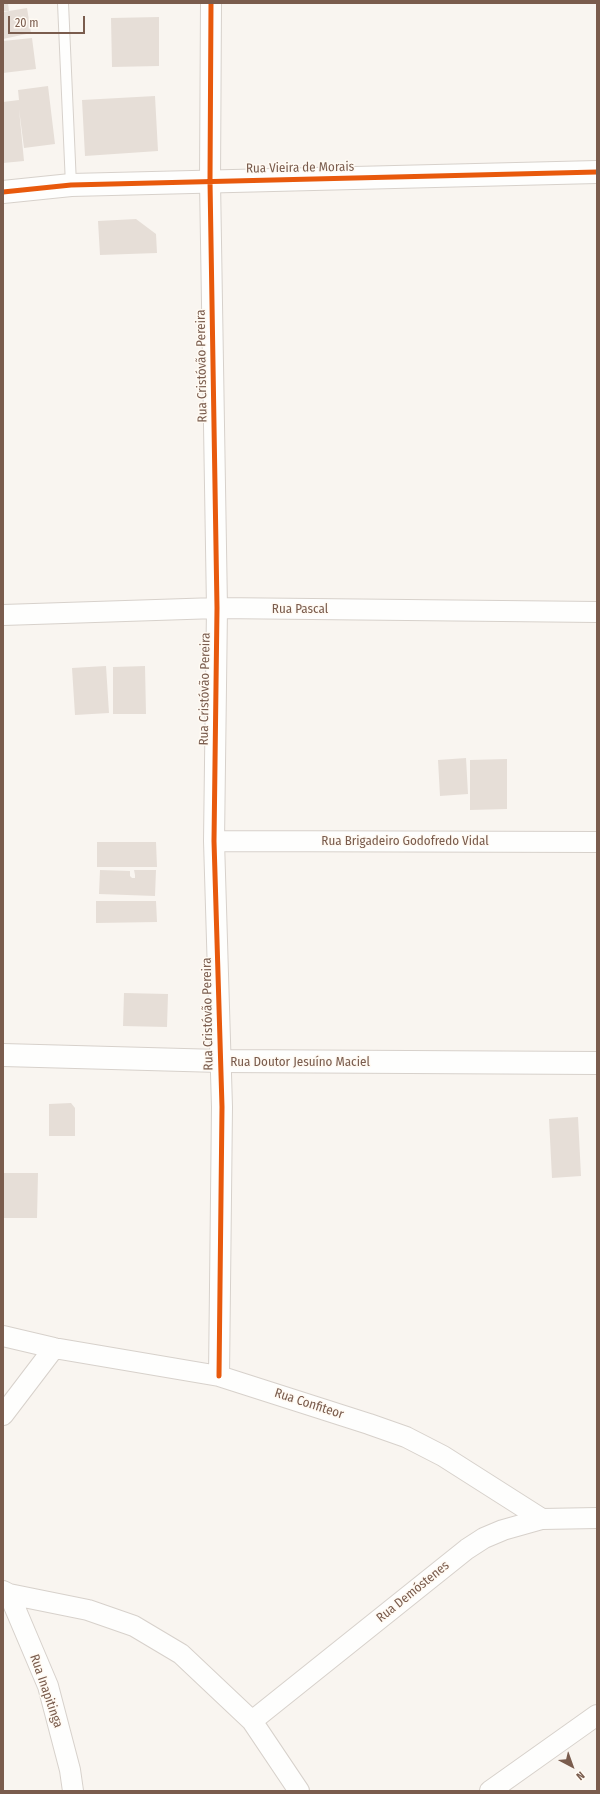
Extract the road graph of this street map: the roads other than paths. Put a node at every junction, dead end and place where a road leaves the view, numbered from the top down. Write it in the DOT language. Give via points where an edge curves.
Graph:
graph roads {
  1 [pos="63,3"];
  2 [pos="211,3"];
  3 [pos="597,172"];
  4 [pos="210,181"];
  5 [pos="71,185"];
  6 [pos="3,192"];
  7 [pos="217,608"];
  8 [pos="597,612"];
  9 [pos="3,615"];
  10 [pos="214,841"];
  11 [pos="597,842"];
  12 [pos="3,1055"];
  13 [pos="220,1061"];
  14 [pos="597,1063"];
  15 [pos="3,1336"];
  16 [pos="54,1348"];
  17 [pos="219,1376"];
  18 [pos="3,1415"];
  19 [pos="597,1518"];
  20 [pos="542,1519"];
  21 [pos="6,1592"];
  22 [pos="597,1715"];
  23 [pos="252,1721"];
  24 [pos="73,1791"];
  25 [pos="299,1791"];
  26 [pos="490,1791"];
  1 -- 5 [label="lane"];
  2 -- 4 [label="street, Rua Cristóvão Pereira"];
  3 -- 4 [label="street, Rua Vieira de Morais"];
  4 -- 5 [label="street, Rua Vieira de Morais"];
  4 -- 7 [label="street, Rua Cristóvão Pereira"];
  5 -- 6 [label="street, Rua Vieira de Morais"];
  7 -- 8 [label="street, Rua Pascal"];
  7 -- 9 [label="street, Rua Pascal"];
  7 -- 10 [label="street, Rua Cristóvão Pereira"];
  10 -- 11 [label="street, Rua Brigadeiro Godofredo Vidal"];
  10 -- 13 [label="street, Rua Cristóvão Pereira"];
  12 -- 13 [label="street, Rua Doutor Jesuíno Maciel"];
  13 -- 14 [label="street, Rua Doutor Jesuíno Maciel"];
  13 -- 17 [label="street, Rua Cristóvão Pereira" via="222,1107"];
  15 -- 16 [label="street, Rua Confiteor"];
  16 -- 17 [label="street, Rua Confiteor"];
  16 -- 18 [label="street"];
  17 -- 20 [label="street, Rua Confiteor" via="406,1437 443,1456"];
  19 -- 20 [label="street, Rua Demóstenes"];
  20 -- 23 [label="street, Rua Demóstenes" via="484,1538 467,1549"];
  21 -- 23 [label="street" via="88,1610 134,1626 181,1654"];
  21 -- 24 [label="street, Rua Inapitinga" via="48,1686"];
  22 -- 26 [label="street"];
  23 -- 25 [label="street"];
}
